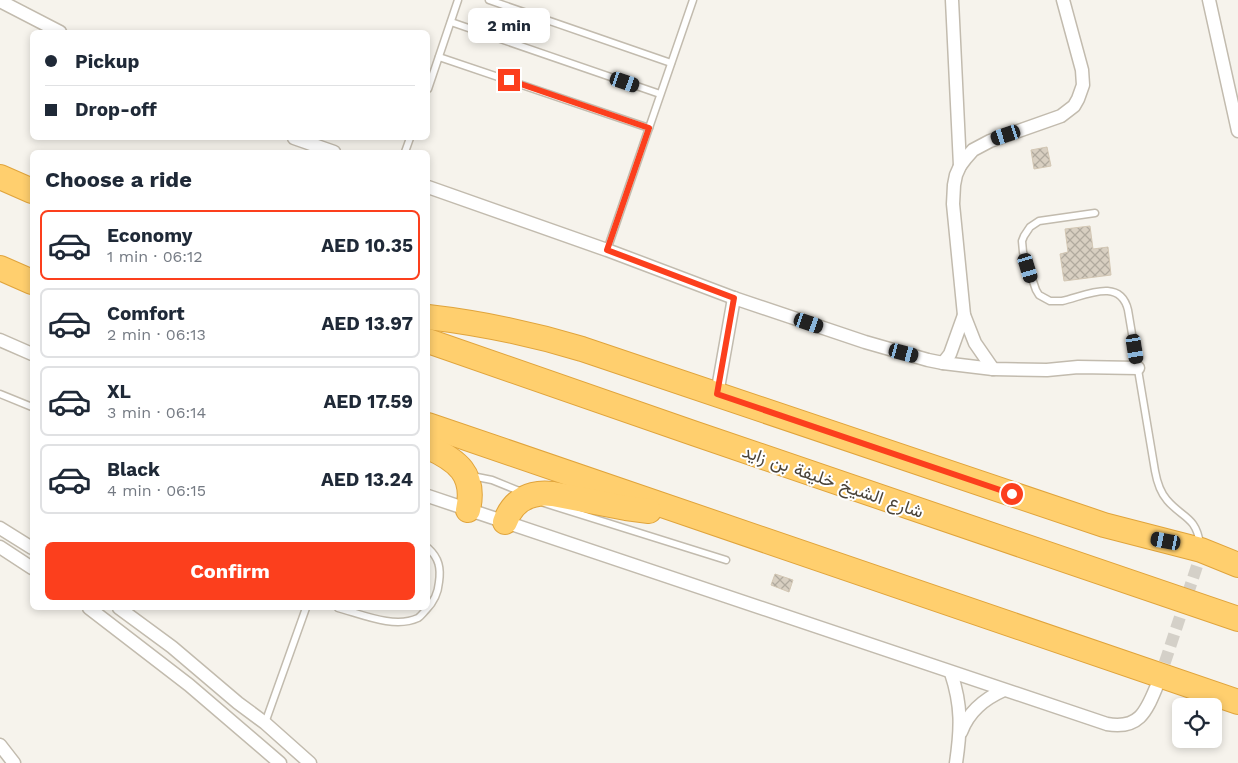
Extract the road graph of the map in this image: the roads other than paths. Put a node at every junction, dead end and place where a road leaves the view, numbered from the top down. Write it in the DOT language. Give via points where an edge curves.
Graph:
graph roads {
  1 [pos="458,0"];
  2 [pos="489,0"];
  3 [pos="693,0"];
  4 [pos="952,0"];
  5 [pos="1063,0"];
  6 [pos="1209,0"];
  7 [pos="0,1"];
  8 [pos="451,22"];
  9 [pos="56,30"];
  10 [pos="439,56"];
  11 [pos="671,63"];
  12 [pos="430,83"];
  13 [pos="660,94"];
  14 [pos="649,128"];
  15 [pos="1238,131"];
  16 [pos="300,140"];
  17 [pos="328,150"];
  18 [pos="960,166"];
  19 [pos="0,177"];
  20 [pos="430,188"];
  21 [pos="30,190"];
  22 [pos="1095,213"];
  23 [pos="607,250"];
  24 [pos="0,268"];
  25 [pos="30,281"];
  26 [pos="734,298"];
  27 [pos="964,314"];
  28 [pos="430,317"];
  29 [pos="0,340"];
  30 [pos="430,342"];
  31 [pos="30,353"];
  32 [pos="943,363"];
  33 [pos="993,368"];
  34 [pos="1138,368"];
  35 [pos="0,394"];
  36 [pos="717,394"];
  37 [pos="30,406"];
  38 [pos="430,426"];
  39 [pos="430,448"];
  40 [pos="465,475"];
  41 [pos="529,496"];
  42 [pos="430,497"];
  43 [pos="468,510"];
  44 [pos="693,515"];
  45 [pos="505,522"];
  46 [pos="0,528"];
  47 [pos="0,547"];
  48 [pos="30,547"];
  49 [pos="430,550"];
  50 [pos="1200,553"];
  51 [pos="726,560"];
  52 [pos="1238,565"];
  53 [pos="30,567"];
  54 [pos="430,606"];
  55 [pos="92,610"];
  56 [pos="122,610"];
  57 [pos="305,610"];
  58 [pos="345,610"];
  59 [pos="426,610"];
  60 [pos="1238,619"];
  61 [pos="952,673"];
  62 [pos="1158,683"];
  63 [pos="1004,690"];
  64 [pos="1238,702"];
  65 [pos="264,723"];
  66 [pos="960,737"];
  67 [pos="0,745"];
  68 [pos="14,763"];
  69 [pos="280,763"];
  70 [pos="310,763"];
  71 [pos="956,763"];
  1 -- 8 [label="lane"];
  2 -- 11 [label="lane"];
  3 -- 11 [label="lane"];
  4 -- 18 [label="street"];
  5 -- 18 [label="street" via="1082,70 1083,85 1074,106 1061,116 981,145"];
  6 -- 15 [label="street"];
  7 -- 9 [label="street"];
  8 -- 10 [label="lane"];
  8 -- 13 [label="lane"];
  10 -- 12 [label="lane"];
  10 -- 14 [label="lane"];
  11 -- 13 [label="lane"];
  13 -- 14 [label="lane"];
  14 -- 23 [label="lane"];
  16 -- 17 [label="street"];
  18 -- 27 [label="street" via="953,194"];
  19 -- 21 [label="highway"];
  20 -- 23 [label="street"];
  22 -- 34 [label="lane" via="1034,223 1024,236 1023,252 1036,290 1044,298 1062,302 1107,290 1122,296 1128,310"];
  23 -- 26 [label="street"];
  24 -- 25 [label="highway"];
  26 -- 32 [label="street" via="866,342"];
  26 -- 36 [label="street"];
  27 -- 32 [label="street" via="950,354"];
  27 -- 33 [label="street" via="975,343"];
  28 -- 36 [label="highway" via="497,327 554,341"];
  29 -- 31 [label="street"];
  30 -- 60 [label="highway, شارع الشيخ خليفة بن زايد"];
  32 -- 33 [label="street"];
  33 -- 34 [label="street"];
  34 -- 50 [label="lane" via="1158,486 1166,499 1195,526"];
  35 -- 37 [label="lane"];
  36 -- 50 [label="highway" via="1104,526 1182,544"];
  38 -- 44 [label="highway"];
  39 -- 40 [label="highway" via="454,461"];
  40 -- 41 [label="lane" via="492,480"];
  40 -- 43 [label="highway" via="470,492"];
  41 -- 44 [label="highway" via="541,493 626,508"];
  41 -- 45 [label="highway" via="514,506"];
  41 -- 51 [label="lane"];
  42 -- 43 [label="street"];
  43 -- 45 [label="street"];
  44 -- 64 [label="highway"];
  45 -- 61 [label="street"];
  46 -- 48 [label="street"];
  47 -- 53 [label="street"];
  49 -- 54 [label="lane" via="435,555 440,577 438,592"];
  50 -- 52 [label="highway" via="1213,554"];
  55 -- 69 [label="street" via="189,685"];
  56 -- 65 [label="street"];
  57 -- 65 [label="lane"];
  58 -- 59 [label="lane" via="386,622 404,622 419,617"];
  61 -- 63 [label="street"];
  61 -- 66 [label="street" via="960,704"];
  62 -- 63 [label="street" via="1145,711 1129,724 1121,725 1107,724"];
  63 -- 66 [label="street" via="976,708 964,724"];
  65 -- 70 [label="street"];
  66 -- 71 [label="street"];
  67 -- 68 [label="street"];
}
